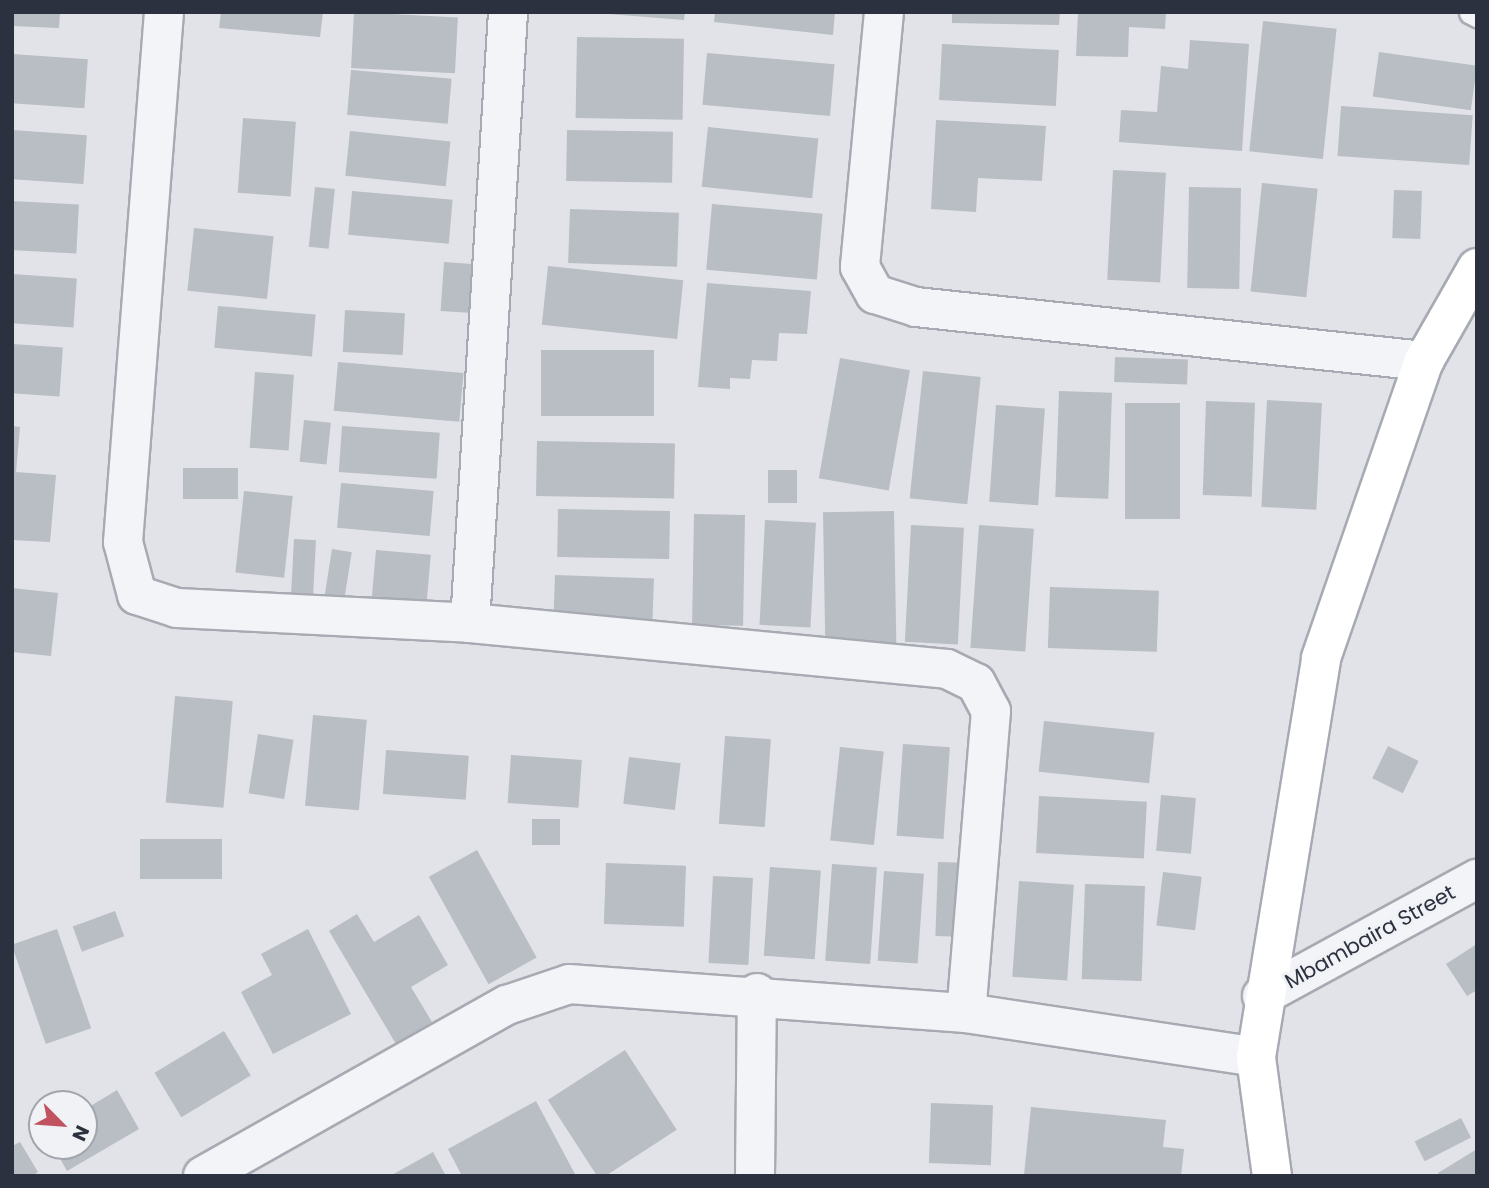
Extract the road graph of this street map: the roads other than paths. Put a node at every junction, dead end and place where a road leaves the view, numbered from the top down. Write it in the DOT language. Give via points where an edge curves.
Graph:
graph roads {
  1 [pos="164,12"];
  2 [pos="508,12"];
  3 [pos="884,12"];
  4 [pos="1471,12"];
  5 [pos="1477,15"];
  6 [pos="1477,268"];
  7 [pos="1424,361"];
  8 [pos="470,623"];
  9 [pos="1477,878"];
  10 [pos="757,993"];
  11 [pos="1262,996"];
  12 [pos="966,1013"];
  13 [pos="1256,1057"];
  14 [pos="203,1176"];
  15 [pos="755,1176"];
  16 [pos="1272,1176"];
  1 -- 8 [label="street" via="123,542 137,595 177,608"];
  2 -- 8 [label="street"];
  3 -- 7 [label="street" via="860,267 875,294 916,307"];
  4 -- 5 [label="lane"];
  6 -- 7 [label="street"];
  7 -- 11 [label="street" via="1321,658"];
  8 -- 12 [label="street" via="947,669 976,683 991,711"];
  9 -- 11 [label="street, Mbambaira Street"];
  10 -- 12 [label="street"];
  10 -- 14 [label="street" via="569,984 507,1005"];
  10 -- 15 [label="street"];
  11 -- 13 [label="street"];
  12 -- 13 [label="street"];
  13 -- 16 [label="street"];
}
